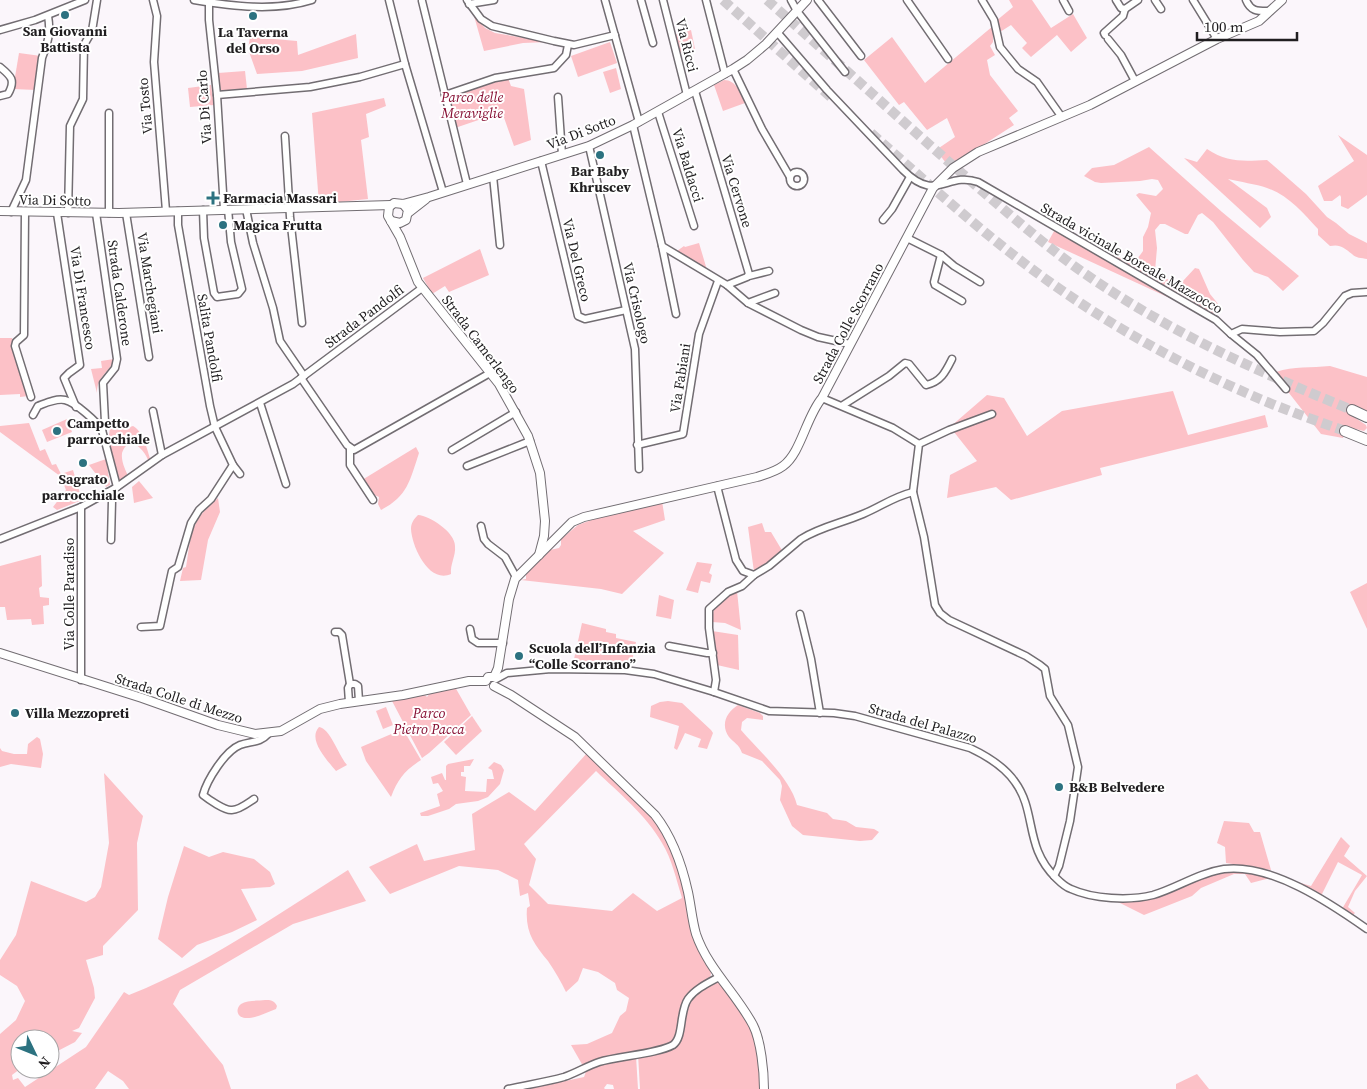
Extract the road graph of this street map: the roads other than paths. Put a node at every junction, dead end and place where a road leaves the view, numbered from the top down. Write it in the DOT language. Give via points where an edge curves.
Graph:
graph roads {
  1 [pos="85,0"];
  2 [pos="97,0"];
  3 [pos="153,0"];
  4 [pos="194,0"];
  5 [pos="312,0"];
  6 [pos="389,0"];
  7 [pos="494,0"];
  8 [pos="605,0"];
  9 [pos="641,0"];
  10 [pos="663,0"];
  11 [pos="706,0"];
  12 [pos="791,0"];
  13 [pos="807,0"];
  14 [pos="818,0"];
  15 [pos="907,0"];
  16 [pos="982,0"];
  17 [pos="1063,0"];
  18 [pos="1116,0"];
  19 [pos="1138,0"];
  20 [pos="1155,0"];
  21 [pos="1193,0"];
  22 [pos="1246,0"];
  23 [pos="1282,0"];
  24 [pos="422,1"];
  25 [pos="209,2"];
  26 [pos="468,2"];
  27 [pos="67,3"];
  28 [pos="1125,9"];
  29 [pos="1162,10"];
  30 [pos="796,11"];
  31 [pos="1270,11"];
  32 [pos="1069,12"];
  33 [pos="48,16"];
  34 [pos="0,30"];
  35 [pos="777,32"];
  36 [pos="615,35"];
  37 [pos="1217,40"];
  38 [pos="653,43"];
  39 [pos="568,45"];
  40 [pos="861,56"];
  41 [pos="948,58"];
  42 [pos="405,64"];
  43 [pos="0,67"];
  44 [pos="733,69"];
  45 [pos="845,72"];
  46 [pos="725,74"];
  47 [pos="1135,81"];
  48 [pos="695,91"];
  49 [pos="217,95"];
  50 [pos="445,95"];
  51 [pos="686,95"];
  52 [pos="0,96"];
  53 [pos="558,97"];
  54 [pos="658,112"];
  55 [pos="109,113"];
  56 [pos="1061,116"];
  57 [pos="636,124"];
  58 [pos="285,136"];
  59 [pos="589,146"];
  60 [pos="562,154"];
  61 [pos="541,161"];
  62 [pos="493,176"];
  63 [pos="790,177"];
  64 [pos="910,177"];
  65 [pos="467,184"];
  66 [pos="933,188"];
  67 [pos="443,192"];
  68 [pos="429,197"];
  69 [pos="403,204"];
  70 [pos="367,205"];
  71 [pos="391,205"];
  72 [pos="289,208"];
  73 [pos="226,209"];
  74 [pos="246,209"];
  75 [pos="178,210"];
  76 [pos="203,210"];
  77 [pos="0,211"];
  78 [pos="166,211"];
  79 [pos="11,212"];
  80 [pos="25,212"];
  81 [pos="57,213"];
  82 [pos="68,213"];
  83 [pos="96,213"];
  84 [pos="109,213"];
  85 [pos="126,213"];
  86 [pos="408,213"];
  87 [pos="390,219"];
  88 [pos="883,220"];
  89 [pos="404,222"];
  90 [pos="694,226"];
  91 [pos="400,238"];
  92 [pos="907,238"];
  93 [pos="500,245"];
  94 [pos="662,246"];
  95 [pos="941,255"];
  96 [pos="769,271"];
  97 [pos="748,276"];
  98 [pos="718,281"];
  99 [pos="980,282"];
  100 [pos="727,285"];
  101 [pos="422,288"];
  102 [pos="775,292"];
  103 [pos="1367,292"];
  104 [pos="962,300"];
  105 [pos="748,302"];
  106 [pos="626,310"];
  107 [pos="676,314"];
  108 [pos="302,323"];
  109 [pos="1231,334"];
  110 [pos="850,344"];
  111 [pos="149,357"];
  112 [pos="952,359"];
  113 [pos="490,373"];
  114 [pos="303,377"];
  115 [pos="1286,389"];
  116 [pos="31,397"];
  117 [pos="822,398"];
  118 [pos="260,403"];
  119 [pos="843,405"];
  120 [pos="76,407"];
  121 [pos="1352,410"];
  122 [pos="153,411"];
  123 [pos="516,412"];
  124 [pos="33,414"];
  125 [pos="992,414"];
  126 [pos="1367,417"];
  127 [pos="215,427"];
  128 [pos="102,430"];
  129 [pos="1345,431"];
  130 [pos="1367,440"];
  131 [pos="530,441"];
  132 [pos="919,444"];
  133 [pos="637,445"];
  134 [pos="350,448"];
  135 [pos="452,450"];
  136 [pos="162,456"];
  137 [pos="233,465"];
  138 [pos="467,466"];
  139 [pos="638,469"];
  140 [pos="240,474"];
  141 [pos="286,484"];
  142 [pos="717,486"];
  143 [pos="117,487"];
  144 [pos="108,492"];
  145 [pos="913,492"];
  146 [pos="373,500"];
  147 [pos="81,507"];
  148 [pos="481,526"];
  149 [pos="0,539"];
  150 [pos="112,540"];
  151 [pos="539,555"];
  152 [pos="754,575"];
  153 [pos="516,577"];
  154 [pos="800,614"];
  155 [pos="141,627"];
  156 [pos="470,628"];
  157 [pos="335,632"];
  158 [pos="503,643"];
  159 [pos="669,646"];
  160 [pos="0,653"];
  161 [pos="713,653"];
  162 [pos="82,680"];
  163 [pos="495,681"];
  164 [pos="350,684"];
  165 [pos="714,692"];
  166 [pos="359,701"];
  167 [pos="349,702"];
  168 [pos="820,713"];
  169 [pos="268,734"];
  170 [pos="254,799"];
  171 [pos="1054,876"];
  172 [pos="1367,930"];
  173 [pos="719,977"];
  174 [pos="508,1089"];
  175 [pos="764,1089"];
  1 -- 27 [label="street"];
  2 -- 82 [label="street" via="92,31 84,45 83,99 70,126"];
  3 -- 78 [label="street, Via Tosto" via="157,16 154,62"];
  4 -- 25 [label="street"];
  5 -- 25 [label="street" via="270,8"];
  6 -- 42 [label="street"];
  7 -- 26 [label="street"];
  8 -- 36 [label="street"];
  9 -- 38 [label="street"];
  10 -- 51 [label="street, Via Ricci"];
  11 -- 46 [label="street"];
  12 -- 30 [label="street"];
  13 -- 30 [label="street, Via Di Sotto"];
  14 -- 40 [label="street"];
  15 -- 41 [label="street"];
  16 -- 56 [label="street" via="994,20 1000,47 1018,69 1037,82"];
  17 -- 32 [label="street"];
  18 -- 28 [label="street"];
  19 -- 28 [label="street"];
  20 -- 29 [label="street"];
  21 -- 37 [label="street"];
  22 -- 31 [label="street" via="1250,9"];
  23 -- 31 [label="street, Strada Colle Scorrano"];
  24 -- 50 [label="street"];
  25 -- 49 [label="street, Via Di Carlo"];
  26 -- 39 [label="street" via="492,26"];
  27 -- 33 [label="street"];
  28 -- 47 [label="street" via="1123,16 1104,33"];
  30 -- 35 [label="street, Via Di Sotto"];
  30 -- 45 [label="street"];
  31 -- 37 [label="street, Strada Colle Scorrano" via="1259,21"];
  33 -- 34 [label="street"];
  33 -- 79 [label="street" via="50,34 42,58 26,180"];
  35 -- 44 [label="street, Via Di Sotto"];
  35 -- 64 [label="street"];
  36 -- 39 [label="street"];
  36 -- 57 [label="street"];
  37 -- 47 [label="street, Strada Colle Scorrano"];
  39 -- 50 [label="street" via="566,55 554,68 495,78"];
  42 -- 49 [label="street" via="310,87"];
  42 -- 67 [label="street"];
  43 -- 52 [label="street" via="13,80 8,94"];
  44 -- 46 [label="street, Via Di Sotto"];
  44 -- 63 [label="street"];
  46 -- 48 [label="street, Via Di Sotto"];
  47 -- 56 [label="street, Strada Colle Scorrano"];
  48 -- 51 [label="street, Via Di Sotto"];
  48 -- 97 [label="street, Via Cervone"];
  49 -- 73 [label="street, Via Di Carlo"];
  50 -- 65 [label="street"];
  51 -- 54 [label="street, Via Di Sotto"];
  53 -- 60 [label="street"];
  54 -- 57 [label="street, Via Di Sotto"];
  54 -- 90 [label="street, Via Baldacci"];
  55 -- 84 [label="street, Via Di Sotto"];
  56 -- 66 [label="street, Strada Colle Scorrano" via="978,152 953,168"];
  57 -- 59 [label="street, Via Di Sotto"];
  57 -- 94 [label="street"];
  58 -- 72 [label="street"];
  59 -- 60 [label="street, Via Di Sotto"];
  59 -- 106 [label="street, Via Crisologo"];
  60 -- 61 [label="street, Via Di Sotto"];
  61 -- 62 [label="street, Via Di Sotto"];
  61 -- 106 [label="street, Via Del Greco" via="578,316 585,320"];
  62 -- 65 [label="street, Via Di Sotto"];
  62 -- 93 [label="street"];
  64 -- 66 [label="street"];
  64 -- 88 [label="street"];
  65 -- 67 [label="street, Via Di Sotto"];
  66 -- 92 [label="street, Strada Colle Scorrano"];
  66 -- 109 [label="street, Strada vicinale Boreale Mazzocco" via="962,179 978,182 1216,320"];
  67 -- 68 [label="street, Via Di Sotto"];
  68 -- 69 [label="street, Via Di Sotto"];
  68 -- 86 [label="street, Via Di Sotto"];
  69 -- 71 [label="street"];
  69 -- 86 [label="street"];
  70 -- 71 [label="street, Via Di Sotto"];
  70 -- 72 [label="street, Via Di Sotto"];
  70 -- 87 [label="street, Via Di Sotto"];
  71 -- 87 [label="street" via="388,210"];
  72 -- 74 [label="street, Via Di Sotto"];
  72 -- 108 [label="street"];
  73 -- 74 [label="street, Via Di Sotto"];
  73 -- 76 [label="street, Via Di Sotto"];
  73 -- 76 [label="street" via="242,289 238,294 217,296 204,238"];
  74 -- 114 [label="street" via="252,243 280,341"];
  75 -- 76 [label="street, Via Di Sotto"];
  75 -- 78 [label="street, Via Di Sotto"];
  75 -- 127 [label="street, Salita Pandolfi" via="178,225"];
  77 -- 79 [label="street, Via Di Sotto"];
  78 -- 85 [label="street, Via Di Sotto"];
  79 -- 80 [label="street, Via Di Sotto"];
  80 -- 81 [label="street, Via Di Sotto"];
  80 -- 116 [label="street" via="24,336 15,346"];
  81 -- 82 [label="street, Via Di Sotto"];
  81 -- 120 [label="street, Via Di Francesco" via="80,366 64,378"];
  82 -- 83 [label="street, Via Di Sotto"];
  83 -- 84 [label="street, Via Di Sotto"];
  83 -- 128 [label="street, Strada Calderone" via="117,359 115,368 103,383 105,422"];
  84 -- 85 [label="street, Via Di Sotto"];
  85 -- 111 [label="street, Via Marchegiani"];
  86 -- 89 [label="street"];
  87 -- 89 [label="street" via="397,224"];
  87 -- 91 [label="street, Strada Pandolfi"];
  89 -- 91 [label="street"];
  91 -- 101 [label="street, Strada Pandolfi"];
  92 -- 95 [label="street"];
  92 -- 110 [label="street, Strada Colle Scorrano"];
  94 -- 98 [label="street"];
  94 -- 107 [label="street"];
  95 -- 99 [label="street"];
  95 -- 104 [label="street" via="935,285"];
  96 -- 97 [label="street"];
  97 -- 100 [label="street"];
  98 -- 100 [label="street"];
  98 -- 133 [label="street, Via Fabiani" via="699,334 683,434"];
  100 -- 105 [label="street"];
  101 -- 113 [label="street, Strada Camerlengo"];
  101 -- 114 [label="street, Strada Pandolfi"];
  102 -- 105 [label="street"];
  103 -- 109 [label="street" via="1345,296 1314,331 1242,329"];
  105 -- 110 [label="street" via="818,337"];
  106 -- 133 [label="street, Via Crisologo" via="635,350"];
  109 -- 115 [label="street, Strada vicinale Boreale Mazzocco" via="1257,355"];
  110 -- 117 [label="street, Strada Colle Scorrano"];
  112 -- 119 [label="street" via="943,377 933,384 926,385 905,363"];
  113 -- 123 [label="street, Strada Camerlengo"];
  113 -- 134 [label="street" via="358,449"];
  114 -- 118 [label="street, Strada Pandolfi"];
  114 -- 134 [label="street"];
  117 -- 119 [label="street"];
  117 -- 142 [label="street, Strada Colle Scorrano" via="792,456 782,466 757,478"];
  118 -- 127 [label="street, Strada Pandolfi"];
  118 -- 141 [label="street"];
  119 -- 132 [label="street"];
  120 -- 124 [label="street" via="66,400 55,400 38,406"];
  120 -- 128 [label="street" via="98,423"];
  121 -- 126 [label="highway"];
  122 -- 136 [label="street"];
  123 -- 131 [label="street, Strada Camerlengo"];
  123 -- 135 [label="street"];
  125 -- 132 [label="street"];
  127 -- 136 [label="street, Strada Pandolfi"];
  127 -- 137 [label="street, Salita Pandolfi"];
  128 -- 143 [label="street"];
  129 -- 130 [label="highway"];
  131 -- 138 [label="street"];
  131 -- 151 [label="street, Strada Camerlengo" via="540,473 545,526"];
  132 -- 145 [label="street"];
  133 -- 139 [label="street, Via Crisologo"];
  134 -- 146 [label="street" via="350,465"];
  136 -- 143 [label="street, Strada Pandolfi"];
  137 -- 140 [label="street, Salita Pandolfi"];
  137 -- 155 [label="street" via="190,525 178,567 172,571 160,626"];
  142 -- 151 [label="street, Strada Colle Scorrano" via="576,520"];
  142 -- 152 [label="street" via="736,560 743,571"];
  143 -- 144 [label="street, Strada Pandolfi"];
  144 -- 147 [label="street, Strada Pandolfi"];
  144 -- 150 [label="street" via="112,501"];
  145 -- 152 [label="street" via="811,533"];
  145 -- 171 [label="street" via="940,613 1026,656 1045,669 1050,696 1068,725 1078,767 1068,830"];
  147 -- 149 [label="street, Strada Pandolfi"];
  147 -- 162 [label="street, Via Colle Paradiso"];
  148 -- 153 [label="street" via="488,544 505,557"];
  151 -- 153 [label="street, Strada Colle Scorrano"];
  152 -- 161 [label="street" via="709,608"];
  153 -- 158 [label="street, Strada Colle Scorrano" via="509,599"];
  154 -- 168 [label="street"];
  156 -- 158 [label="street" via="474,641"];
  157 -- 164 [label="street" via="342,635"];
  158 -- 163 [label="street, Strada Colle Scorrano"];
  159 -- 161 [label="street"];
  160 -- 162 [label="street, Strada Colle di Mezzo"];
  161 -- 165 [label="street"];
  162 -- 169 [label="street, Strada Colle di Mezzo" via="224,727"];
  163 -- 165 [label="street, Strada del Palazzo" via="507,673 551,669 625,670 654,674"];
  163 -- 166 [label="street, Strada Colle di Mezzo" via="488,677 486,681"];
  163 -- 173 [label="street" via="503,690 575,737 662,825 679,861 696,933"];
  164 -- 166 [label="street" via="358,686"];
  164 -- 167 [label="street"];
  165 -- 168 [label="street, Strada del Palazzo" via="769,711"];
  166 -- 167 [label="street, Strada Colle di Mezzo"];
  167 -- 169 [label="street, Strada Colle di Mezzo" via="320,710 281,731"];
  168 -- 171 [label="street, Strada del Palazzo" via="855,716 970,748 1001,766 1016,782 1035,847"];
  169 -- 170 [label="street" via="261,740 235,747 215,769 203,795 230,810"];
  171 -- 172 [label="street, Strada del Palazzo" via="1071,889 1112,899 1152,895 1224,869 1255,870 1274,875 1324,901"];
  173 -- 174 [label="street" via="688,999 681,1016 678,1040 673,1045 598,1062 564,1077"];
  173 -- 175 [label="street" via="753,1026"];
}
